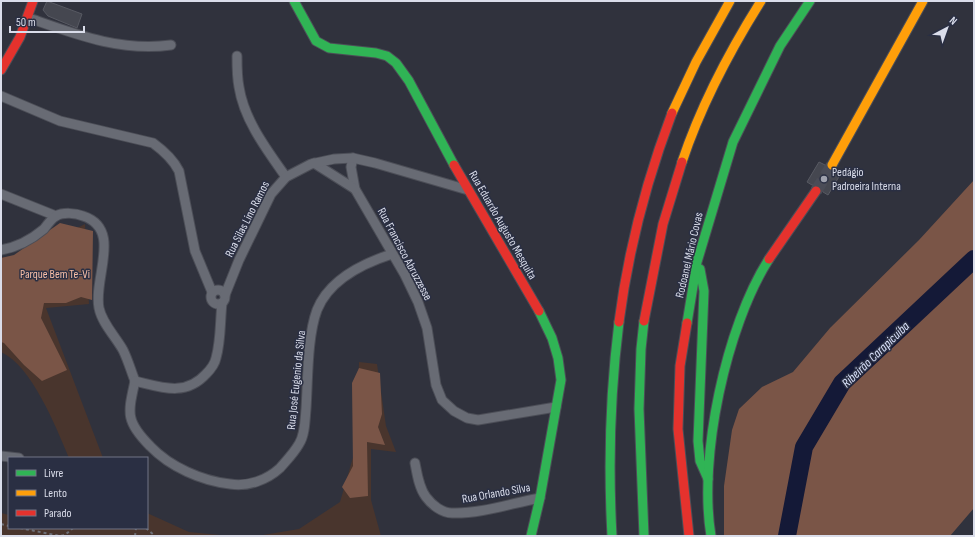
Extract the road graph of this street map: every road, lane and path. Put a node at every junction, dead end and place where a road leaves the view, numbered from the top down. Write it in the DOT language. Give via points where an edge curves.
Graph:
graph roads {
  1 [pos="33,1"];
  2 [pos="294,1"];
  3 [pos="730,1"];
  4 [pos="761,1"];
  5 [pos="810,1"];
  6 [pos="923,1"];
  7 [pos="29,18"];
  8 [pos="171,45"];
  9 [pos="237,56"];
  10 [pos="1,70"];
  11 [pos="1,96"];
  12 [pos="353,158"];
  13 [pos="314,163"];
  14 [pos="832,165"];
  15 [pos="286,177"];
  16 [pos="356,189"];
  17 [pos="468,190"];
  18 [pos="816,191"];
  19 [pos="1,194"];
  20 [pos="56,216"];
  21 [pos="1,250"];
  22 [pos="392,254"];
  23 [pos="697,262"];
  24 [pos="223,299"];
  25 [pos="135,381"];
  26 [pos="556,407"];
  27 [pos="415,462"];
  28 [pos="708,479"];
  29 [pos="540,498"];
  30 [pos="25,529"];
  31 [pos="72,529"];
  32 [pos="147,529"];
  33 [pos="155,536"];
  34 [pos="531,536"];
  35 [pos="612,536"];
  36 [pos="644,536"];
  37 [pos="689,536"];
  38 [pos="711,536"];
  1 -- 7 [label="main road"];
  2 -- 17 [label="main road, Rua Eduardo Augusto Mesquita" via="316,41 329,48 387,56 396,64 409,81"];
  3 -- 35 [label="main road" via="678,101 651,175 631,252 618,327 611,402 609,478"];
  4 -- 36 [label="main road" via="742,29 692,134 654,258 641,347 638,417"];
  5 -- 23 [label="main road, Rodoanel Mário Covas" via="780,46 732,142"];
  6 -- 14 [label="main road"];
  7 -- 8 [label="street" via="112,44 153,48"];
  7 -- 10 [label="main road" via="12,54"];
  9 -- 15 [label="street" via="239,88 244,105 261,140"];
  11 -- 24 [label="street" via="60,121 153,143 174,161 179,172 195,251 212,292 219,289"];
  12 -- 13 [label="street, Rua Silas Lino Ramos"];
  12 -- 16 [label="street, Rua Francisco Abruzzesse" via="351,167"];
  12 -- 17 [label="street, Rua Silas Lino Ramos"];
  13 -- 15 [label="street, Rua Silas Lino Ramos"];
  13 -- 16 [label="street, Rua Francisco Abruzzesse"];
  15 -- 24 [label="street, Rua Silas Lino Ramos" via="271,194"];
  16 -- 22 [label="street, Rua Francisco Abruzzesse"];
  17 -- 26 [label="main road, Rua Eduardo Augusto Mesquita" via="552,338 561,380"];
  18 -- 28 [label="main road" via="761,274 733,338 717,400"];
  19 -- 20 [label="street"];
  20 -- 21 [label="street" via="26,242"];
  20 -- 25 [label="street" via="76,213 90,218 102,229 106,246 99,279 99,309 123,350"];
  22 -- 25 [label="street, Rua José Eugenio da Silva" via="372,261 329,290 318,310 312,333 300,444 272,476 237,485 213,482 187,472 163,457 143,440 130,418"];
  22 -- 26 [label="street, Rua Francisco Abruzzesse" via="415,296 427,328 436,385 442,400 454,411 478,420"];
  23 -- 28 [label="main road" via="704,291 698,441 700,461"];
  23 -- 37 [label="main road, Rodoanel Mário Covas" via="680,366 678,429"];
  24 -- 25 [label="street, Rua Silas Lino Ramos" via="216,359 200,381 191,387 180,389"];
  26 -- 29 [label="main road, Rua Eduardo Augusto Mesquita"];
  27 -- 29 [label="street, Rua Orlando Silva" via="420,486 426,497 436,508 451,513"];
  28 -- 38 [label="main road" via="707,514"];
  29 -- 34 [label="main road, Rua Eduardo Augusto Mesquita"];
  30 -- 31 [label="path" via="60,536"];
  32 -- 33 [label="path"];
}
